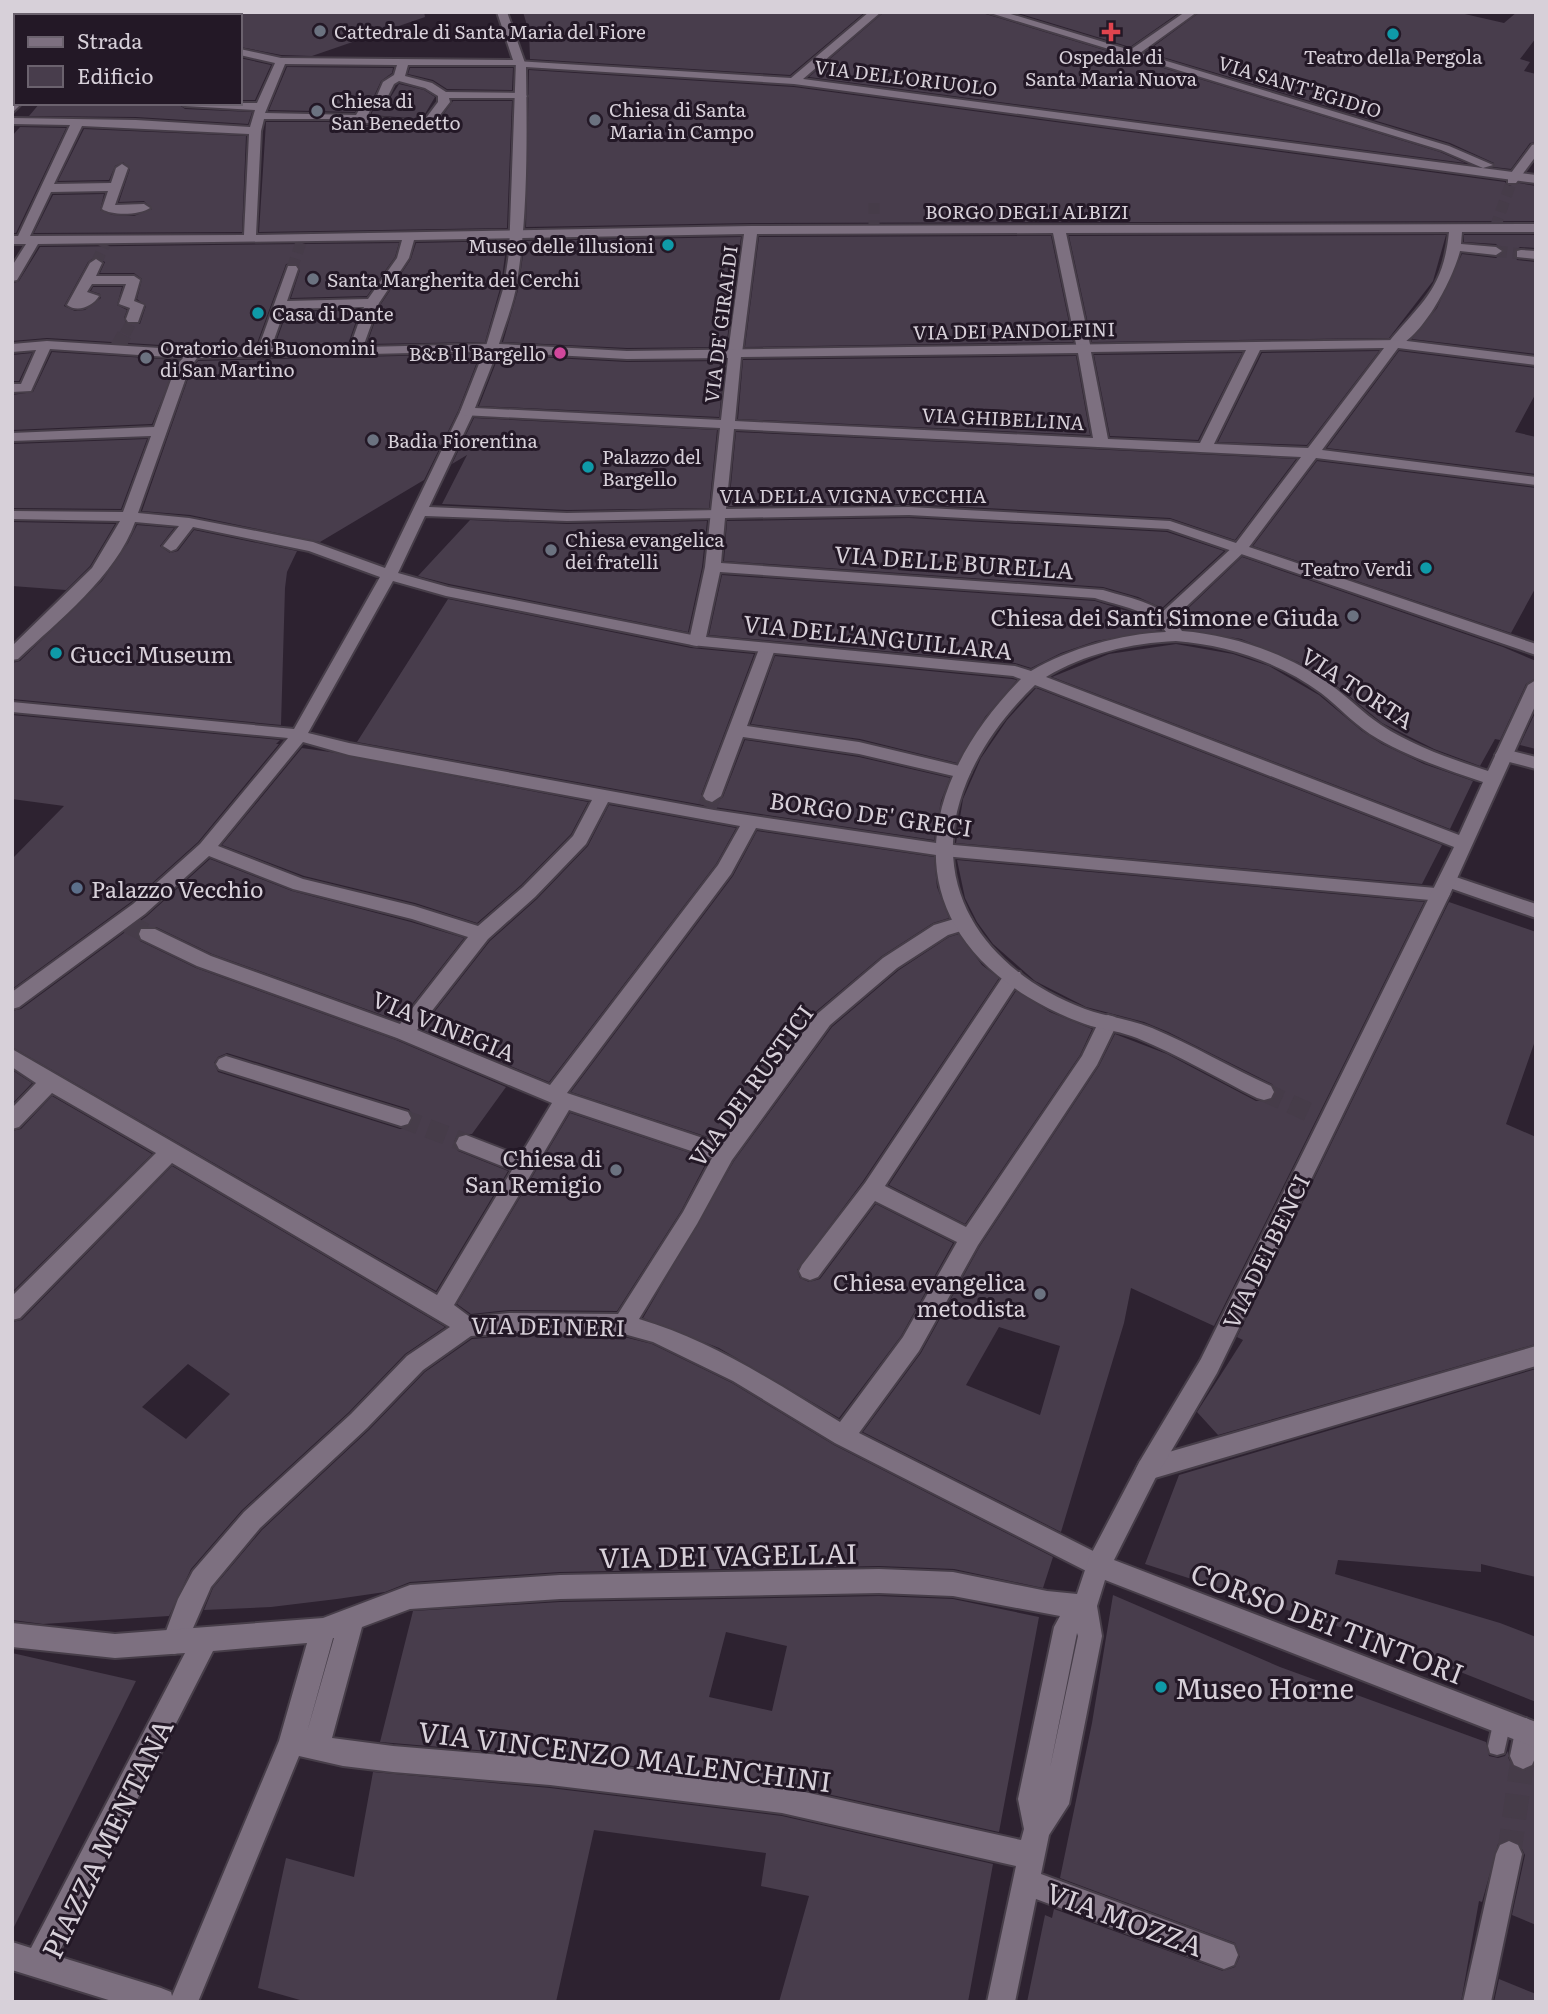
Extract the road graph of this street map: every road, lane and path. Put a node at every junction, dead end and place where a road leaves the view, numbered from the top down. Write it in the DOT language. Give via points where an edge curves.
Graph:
graph roads {
  1 [pos="502,12"];
  2 [pos="876,12"];
  3 [pos="992,12"];
  4 [pos="1192,12"];
  5 [pos="242,52"];
  6 [pos="1132,54"];
  7 [pos="281,61"];
  8 [pos="404,62"];
  9 [pos="520,63"];
  10 [pos="398,77"];
  11 [pos="794,81"];
  12 [pos="521,96"];
  13 [pos="445,98"];
  14 [pos="204,105"];
  15 [pos="259,111"];
  16 [pos="360,118"];
  17 [pos="12,121"];
  18 [pos="78,121"];
  19 [pos="255,131"];
  20 [pos="1536,147"];
  21 [pos="122,168"];
  22 [pos="1513,178"];
  23 [pos="1536,179"];
  24 [pos="114,187"];
  25 [pos="47,188"];
  26 [pos="144,208"];
  27 [pos="1536,228"];
  28 [pos="1456,229"];
  29 [pos="751,230"];
  30 [pos="1059,230"];
  31 [pos="518,234"];
  32 [pos="410,236"];
  33 [pos="250,239"];
  34 [pos="23,240"];
  35 [pos="1455,247"];
  36 [pos="1496,251"];
  37 [pos="1521,254"];
  38 [pos="1536,255"];
  39 [pos="96,263"];
  40 [pos="292,269"];
  41 [pos="12,277"];
  42 [pos="86,280"];
  43 [pos="79,296"];
  44 [pos="372,303"];
  45 [pos="279,304"];
  46 [pos="133,319"];
  47 [pos="1394,344"];
  48 [pos="47,346"];
  49 [pos="1255,346"];
  50 [pos="12,348"];
  51 [pos="491,348"];
  52 [pos="1084,349"];
  53 [pos="355,351"];
  54 [pos="735,352"];
  55 [pos="263,353"];
  56 [pos="192,354"];
  57 [pos="1536,361"];
  58 [pos="12,388"];
  59 [pos="467,412"];
  60 [pos="728,423"];
  61 [pos="159,431"];
  62 [pos="12,437"];
  63 [pos="1101,442"];
  64 [pos="1205,447"];
  65 [pos="1313,453"];
  66 [pos="1536,481"];
  67 [pos="420,512"];
  68 [pos="719,514"];
  69 [pos="12,515"];
  70 [pos="129,517"];
  71 [pos="189,522"];
  72 [pos="172,546"];
  73 [pos="1240,548"];
  74 [pos="713,568"];
  75 [pos="389,575"];
  76 [pos="1165,618"];
  77 [pos="1177,636"];
  78 [pos="697,641"];
  79 [pos="767,649"];
  80 [pos="1536,650"];
  81 [pos="12,655"];
  82 [pos="1035,677"];
  83 [pos="1536,684"];
  84 [pos="12,707"];
  85 [pos="736,730"];
  86 [pos="300,734"];
  87 [pos="1505,753"];
  88 [pos="1536,763"];
  89 [pos="962,772"];
  90 [pos="1493,779"];
  91 [pos="603,795"];
  92 [pos="708,806"];
  93 [pos="751,822"];
  94 [pos="1464,844"];
  95 [pos="206,848"];
  96 [pos="943,850"];
  97 [pos="1444,887"];
  98 [pos="1536,911"];
  99 [pos="964,923"];
  100 [pos="148,934"];
  101 [pos="481,934"];
  102 [pos="1013,977"];
  103 [pos="12,1002"];
  104 [pos="1108,1022"];
  105 [pos="404,1033"];
  106 [pos="12,1057"];
  107 [pos="226,1064"];
  108 [pos="50,1083"];
  109 [pos="1264,1092"];
  110 [pos="558,1098"];
  111 [pos="401,1118"];
  112 [pos="12,1121"];
  113 [pos="466,1143"];
  114 [pos="171,1151"];
  115 [pos="725,1154"];
  116 [pos="525,1169"];
  117 [pos="872,1189"];
  118 [pos="970,1239"];
  119 [pos="810,1271"];
  120 [pos="441,1308"];
  121 [pos="12,1311"];
  122 [pos="624,1324"];
  123 [pos="467,1327"];
  124 [pos="1536,1356"];
  125 [pos="843,1436"];
  126 [pos="1148,1469"];
  127 [pos="1098,1566"];
  128 [pos="1085,1606"];
  129 [pos="362,1615"];
  130 [pos="323,1630"];
  131 [pos="12,1635"];
  132 [pos="205,1640"];
  133 [pos="174,1642"];
  134 [pos="1502,1722"];
  135 [pos="1529,1741"];
  136 [pos="304,1744"];
  137 [pos="1497,1746"];
  138 [pos="1509,1854"];
  139 [pos="1028,1869"];
  140 [pos="1224,1955"];
  141 [pos="25,1960"];
  142 [pos="161,2002"];
  143 [pos="184,2002"];
  144 [pos="1000,2002"];
  145 [pos="1477,2002"];
  1 -- 9 [label="street"];
  2 -- 11 [label="street"];
  3 -- 6 [label="street, VIA SANT'EGIDIO"];
  4 -- 6 [label="street"];
  5 -- 7 [label="street, VIA DELL'ORIUOLO"];
  6 -- 22 [label="street, VIA SANT'EGIDIO" via="1445,148"];
  7 -- 8 [label="street, VIA DELL'ORIUOLO"];
  7 -- 15 [label="street"];
  8 -- 9 [label="street, VIA DELL'ORIUOLO"];
  8 -- 10 [label="street"];
  9 -- 11 [label="street, VIA DELL'ORIUOLO"];
  9 -- 12 [label="street"];
  10 -- 13 [label="street" via="428,85"];
  10 -- 16 [label="street" via="389,82 381,100 368,104"];
  11 -- 22 [label="street, VIA DELL'ORIUOLO"];
  12 -- 13 [label="street"];
  12 -- 31 [label="street"];
  13 -- 16 [label="street" via="426,125"];
  14 -- 15 [label="street"];
  15 -- 16 [label="street"];
  15 -- 19 [label="street"];
  17 -- 18 [label="street"];
  18 -- 19 [label="street"];
  18 -- 25 [label="street"];
  19 -- 33 [label="street"];
  20 -- 22 [label="street"];
  21 -- 24 [label="street"];
  22 -- 23 [label="street, VIA DELL'ORIUOLO"];
  24 -- 25 [label="street"];
  24 -- 26 [label="street" via="108,209"];
  25 -- 34 [label="street"];
  27 -- 28 [label="street, BORGO DEGLI ALBIZI"];
  28 -- 30 [label="street, BORGO DEGLI ALBIZI"];
  28 -- 35 [label="street"];
  29 -- 30 [label="street, BORGO DEGLI ALBIZI"];
  29 -- 31 [label="street, BORGO DEGLI ALBIZI"];
  29 -- 54 [label="street, VIA DE' GIRALDI"];
  30 -- 52 [label="street"];
  31 -- 32 [label="street, BORGO DEGLI ALBIZI"];
  31 -- 51 [label="street" via="510,286"];
  32 -- 33 [label="street, BORGO DEGLI ALBIZI"];
  32 -- 44 [label="street" via="403,258"];
  33 -- 34 [label="street, BORGO DEGLI ALBIZI" via="193,247"];
  34 -- 41 [label="street"];
  35 -- 36 [label="street"];
  35 -- 47 [label="street" via="1435,301"];
  37 -- 38 [label="street"];
  39 -- 42 [label="street"];
  40 -- 45 [label="street"];
  42 -- 43 [label="street"];
  42 -- 46 [label="street" via="134,280 126,304 137,305"];
  44 -- 45 [label="street"];
  44 -- 53 [label="street"];
  45 -- 55 [label="street"];
  47 -- 49 [label="street, VIA DEI PANDOLFINI"];
  47 -- 57 [label="street, VIA DEI PANDOLFINI"];
  47 -- 65 [label="street"];
  48 -- 50 [label="street, VIA DEI PANDOLFINI"];
  48 -- 56 [label="street, VIA DEI PANDOLFINI"];
  48 -- 58 [label="street" via="26,388"];
  49 -- 52 [label="street, VIA DEI PANDOLFINI"];
  49 -- 64 [label="street"];
  51 -- 53 [label="street, VIA DEI PANDOLFINI"];
  51 -- 54 [label="street, VIA DEI PANDOLFINI" via="627,355"];
  51 -- 59 [label="street"];
  52 -- 54 [label="street, VIA DEI PANDOLFINI"];
  52 -- 63 [label="street"];
  53 -- 55 [label="street, VIA DEI PANDOLFINI"];
  54 -- 60 [label="street, VIA DE' GIRALDI"];
  55 -- 56 [label="street, VIA DEI PANDOLFINI"];
  56 -- 61 [label="street" via="183,366"];
  59 -- 60 [label="street, VIA GHIBELLINA"];
  59 -- 67 [label="street"];
  60 -- 63 [label="street, VIA GHIBELLINA"];
  60 -- 68 [label="street"];
  61 -- 62 [label="street"];
  61 -- 70 [label="street"];
  63 -- 64 [label="street, VIA GHIBELLINA"];
  64 -- 65 [label="street, VIA GHIBELLINA"];
  65 -- 66 [label="street, VIA GHIBELLINA"];
  65 -- 73 [label="street"];
  67 -- 68 [label="street, VIA DELLA VIGNA VECCHIA" via="567,517"];
  67 -- 75 [label="street"];
  68 -- 73 [label="street, VIA DELLA VIGNA VECCHIA" via="909,511 1150,523"];
  68 -- 74 [label="street"];
  69 -- 70 [label="street, VIA DELL'ANGUILLARA"];
  70 -- 71 [label="street, VIA DELL'ANGUILLARA"];
  70 -- 81 [label="street" via="97,571"];
  71 -- 72 [label="street"];
  71 -- 75 [label="street, VIA DELL'ANGUILLARA" via="313,547"];
  73 -- 76 [label="street"];
  73 -- 80 [label="street, VIA DELLA VIGNA VECCHIA"];
  74 -- 76 [label="street, VIA DELLE BURELLA" via="1097,593"];
  74 -- 78 [label="street"];
  75 -- 78 [label="street, VIA DELL'ANGUILLARA" via="446,591"];
  75 -- 86 [label="street"];
  76 -- 77 [label="street"];
  77 -- 82 [label="street, VIA TORTA" via="1108,647"];
  77 -- 90 [label="street, VIA TORTA" via="1245,650 1297,671 1326,688 1382,734"];
  78 -- 79 [label="street, VIA DELL'ANGUILLARA"];
  79 -- 82 [label="street, VIA DELL'ANGUILLARA" via="986,667"];
  79 -- 85 [label="street"];
  82 -- 89 [label="street" via="974,748"];
  82 -- 94 [label="street, VIA DELL'ANGUILLARA"];
  83 -- 87 [label="street, VIA DEI BENCI"];
  84 -- 86 [label="street, BORGO DE' GRECI"];
  85 -- 89 [label="street" via="859,748"];
  85 -- 92 [label="street"];
  86 -- 91 [label="street, BORGO DE' GRECI" via="349,749"];
  86 -- 95 [label="street"];
  87 -- 88 [label="street"];
  87 -- 90 [label="street, VIA DEI BENCI"];
  89 -- 96 [label="street" via="945,820"];
  90 -- 94 [label="street, VIA DEI BENCI"];
  91 -- 92 [label="street, BORGO DE' GRECI"];
  91 -- 101 [label="street" via="580,840"];
  92 -- 93 [label="street, BORGO DE' GRECI"];
  93 -- 96 [label="street, BORGO DE' GRECI"];
  93 -- 110 [label="street" via="725,869"];
  94 -- 97 [label="street, VIA DEI BENCI"];
  95 -- 101 [label="street" via="299,884"];
  95 -- 103 [label="street" via="125,923"];
  96 -- 97 [label="street, BORGO DE' GRECI"];
  96 -- 99 [label="street" via="951,895"];
  97 -- 98 [label="street, BORGO DE' GRECI"];
  97 -- 126 [label="street, VIA DEI BENCI" via="1321,1118 1209,1366"];
  99 -- 102 [label="street" via="980,948"];
  99 -- 115 [label="street, VIA DEI RUSTICI" via="941,930 890,962 823,1020"];
  100 -- 105 [label="street, VIA VINEGIA" via="204,961"];
  101 -- 105 [label="street"];
  102 -- 104 [label="street" via="1079,1014"];
  102 -- 117 [label="street"];
  104 -- 109 [label="street" via="1124,1025"];
  104 -- 118 [label="street" via="1090,1060"];
  105 -- 110 [label="street, VIA VINEGIA"];
  106 -- 108 [label="street, VIA DEI NERI"];
  107 -- 111 [label="street"];
  108 -- 112 [label="street"];
  108 -- 114 [label="street, VIA DEI NERI"];
  110 -- 115 [label="street, VIA VINEGIA"];
  110 -- 116 [label="street"];
  113 -- 116 [label="street"];
  114 -- 120 [label="street, VIA DEI NERI"];
  114 -- 121 [label="street"];
  115 -- 122 [label="street, VIA DEI RUSTICI"];
  116 -- 120 [label="street"];
  117 -- 118 [label="street"];
  117 -- 119 [label="street"];
  118 -- 125 [label="street" via="911,1344"];
  120 -- 123 [label="street, VIA DEI NERI"];
  122 -- 123 [label="street, VIA DEI NERI"];
  122 -- 125 [label="street, VIA DEI NERI" via="710,1357"];
  123 -- 133 [label="street" via="415,1363 251,1520 202,1579"];
  124 -- 126 [label="street"];
  125 -- 127 [label="street, VIA DEI NERI"];
  126 -- 127 [label="street, VIA DEI BENCI"];
  127 -- 128 [label="street, VIA DEI BENCI"];
  127 -- 134 [label="street, CORSO DEI TINTORI"];
  128 -- 129 [label="street, VIA DEI VAGELLAI" via="953,1584 878,1580 532,1589 410,1597"];
  128 -- 139 [label="street, VIA DEI BENCI" via="1090,1636 1056,1804 1037,1829"];
  129 -- 130 [label="street"];
  129 -- 136 [label="street"];
  130 -- 132 [label="street"];
  130 -- 136 [label="street"];
  131 -- 133 [label="street" via="115,1646"];
  132 -- 133 [label="street"];
  132 -- 141 [label="street, PIAZZA MENTANA"];
  134 -- 135 [label="street, CORSO DEI TINTORI"];
  134 -- 137 [label="lane"];
  136 -- 139 [label="street, VIA VINCENZO MALENCHINI" via="393,1759 550,1772 782,1800"];
  136 -- 143 [label="street"];
  138 -- 145 [label="street"];
  139 -- 140 [label="street, VIA MOZZA"];
  139 -- 144 [label="street, VIA DEI BENCI"];
  141 -- 142 [label="street, PIAZZA MENTANA"];
}
